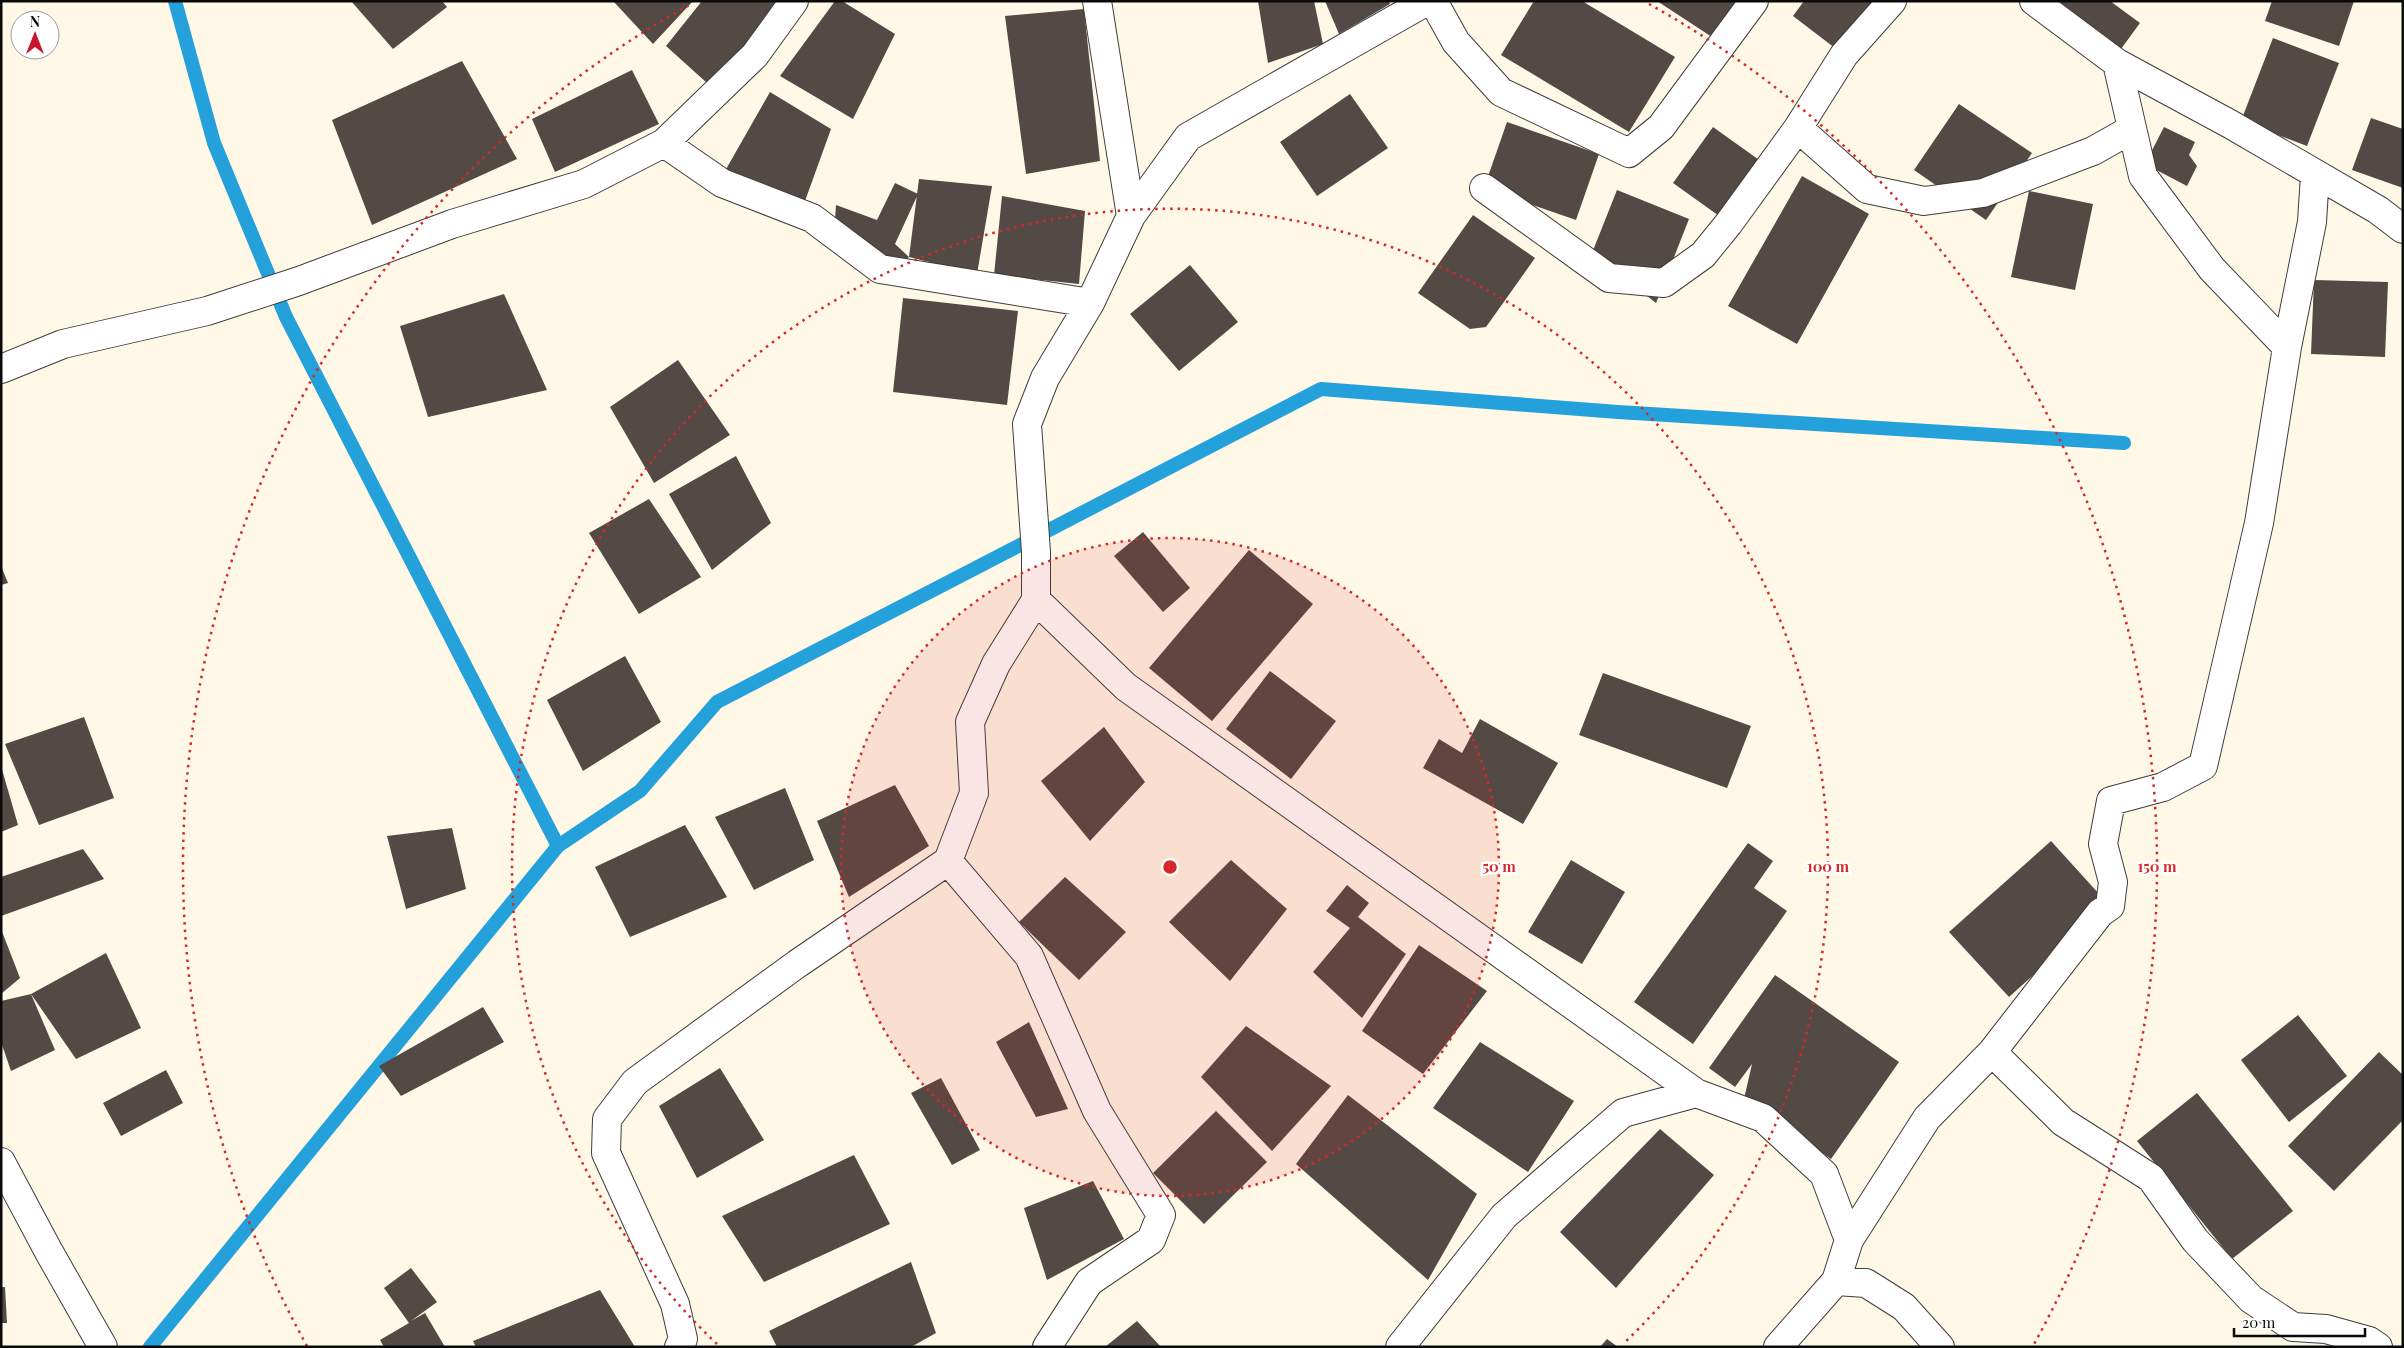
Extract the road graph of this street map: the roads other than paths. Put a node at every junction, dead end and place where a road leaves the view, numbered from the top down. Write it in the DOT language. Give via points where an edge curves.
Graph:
graph roads {
  1 [pos="794,1"];
  2 [pos="1097,1"];
  3 [pos="1427,1"];
  4 [pos="1433,1"];
  5 [pos="1754,1"];
  6 [pos="1892,1"];
  7 [pos="2034,1"];
  8 [pos="2117,63"];
  9 [pos="1798,128"];
  10 [pos="2132,130"];
  11 [pos="664,143"];
  12 [pos="2315,174"];
  13 [pos="1484,188"];
  14 [pos="1131,216"];
  15 [pos="2403,229"];
  16 [pos="1090,303"];
  17 [pos="2287,347"];
  18 [pos="1,369"];
  19 [pos="1036,600"];
  20 [pos="948,861"];
  21 [pos="1992,1052"];
  22 [pos="1696,1093"];
  23 [pos="1,1162"];
  24 [pos="1849,1240"];
  25 [pos="1836,1281"];
  26 [pos="104,1347"];
  27 [pos="679,1347"];
  28 [pos="1047,1347"];
  29 [pos="1400,1347"];
  30 [pos="1778,1347"];
  31 [pos="1940,1347"];
  32 [pos="2378,1347"];
  1 -- 11 [label="street" via="755,54"];
  2 -- 14 [label="street"];
  3 -- 14 [label="street" via="1188,137"];
  4 -- 5 [label="street" via="1456,42 1502,92 1629,153 1661,127"];
  6 -- 9 [label="street" via="1844,55"];
  7 -- 8 [label="street"];
  8 -- 10 [label="street"];
  8 -- 12 [label="street"];
  9 -- 10 [label="street" via="1867,189 1924,201 1983,193 2093,151"];
  9 -- 13 [label="street" via="1703,255 1664,283 1609,278"];
  10 -- 17 [label="street" via="2143,176 2212,269"];
  11 -- 16 [label="street" via="722,183 812,218 880,268"];
  11 -- 18 [label="street" via="584,184 452,224 206,312 63,344"];
  12 -- 15 [label="street" via="2378,210"];
  12 -- 17 [label="street" via="2312,222"];
  14 -- 16 [label="street"];
  16 -- 19 [label="street" via="1045,378 1027,424"];
  17 -- 21 [label="street" via="2259,522 2204,766 2163,787 2111,801 2103,844 2113,882 2110,906 2100,914"];
  19 -- 20 [label="street" via="996,664 970,722 974,793"];
  19 -- 22 [label="street" via="1126,687"];
  20 -- 27 [label="street" via="797,964 635,1082 607,1119 606,1153 674,1304 683,1338"];
  20 -- 28 [label="street" via="1029,956 1097,1111 1161,1215 1151,1240 1089,1282"];
  21 -- 24 [label="street" via="1927,1118"];
  21 -- 32 [label="street" via="2063,1122 2151,1178 2196,1240 2252,1298 2293,1327 2326,1329 2369,1341"];
  22 -- 24 [label="street" via="1763,1118 1824,1174"];
  22 -- 29 [label="street" via="1623,1113 1504,1216"];
  23 -- 26 [label="street"];
  24 -- 25 [label="street"];
  25 -- 30 [label="street"];
  25 -- 31 [label="street" via="1866,1283 1904,1307"];
}
